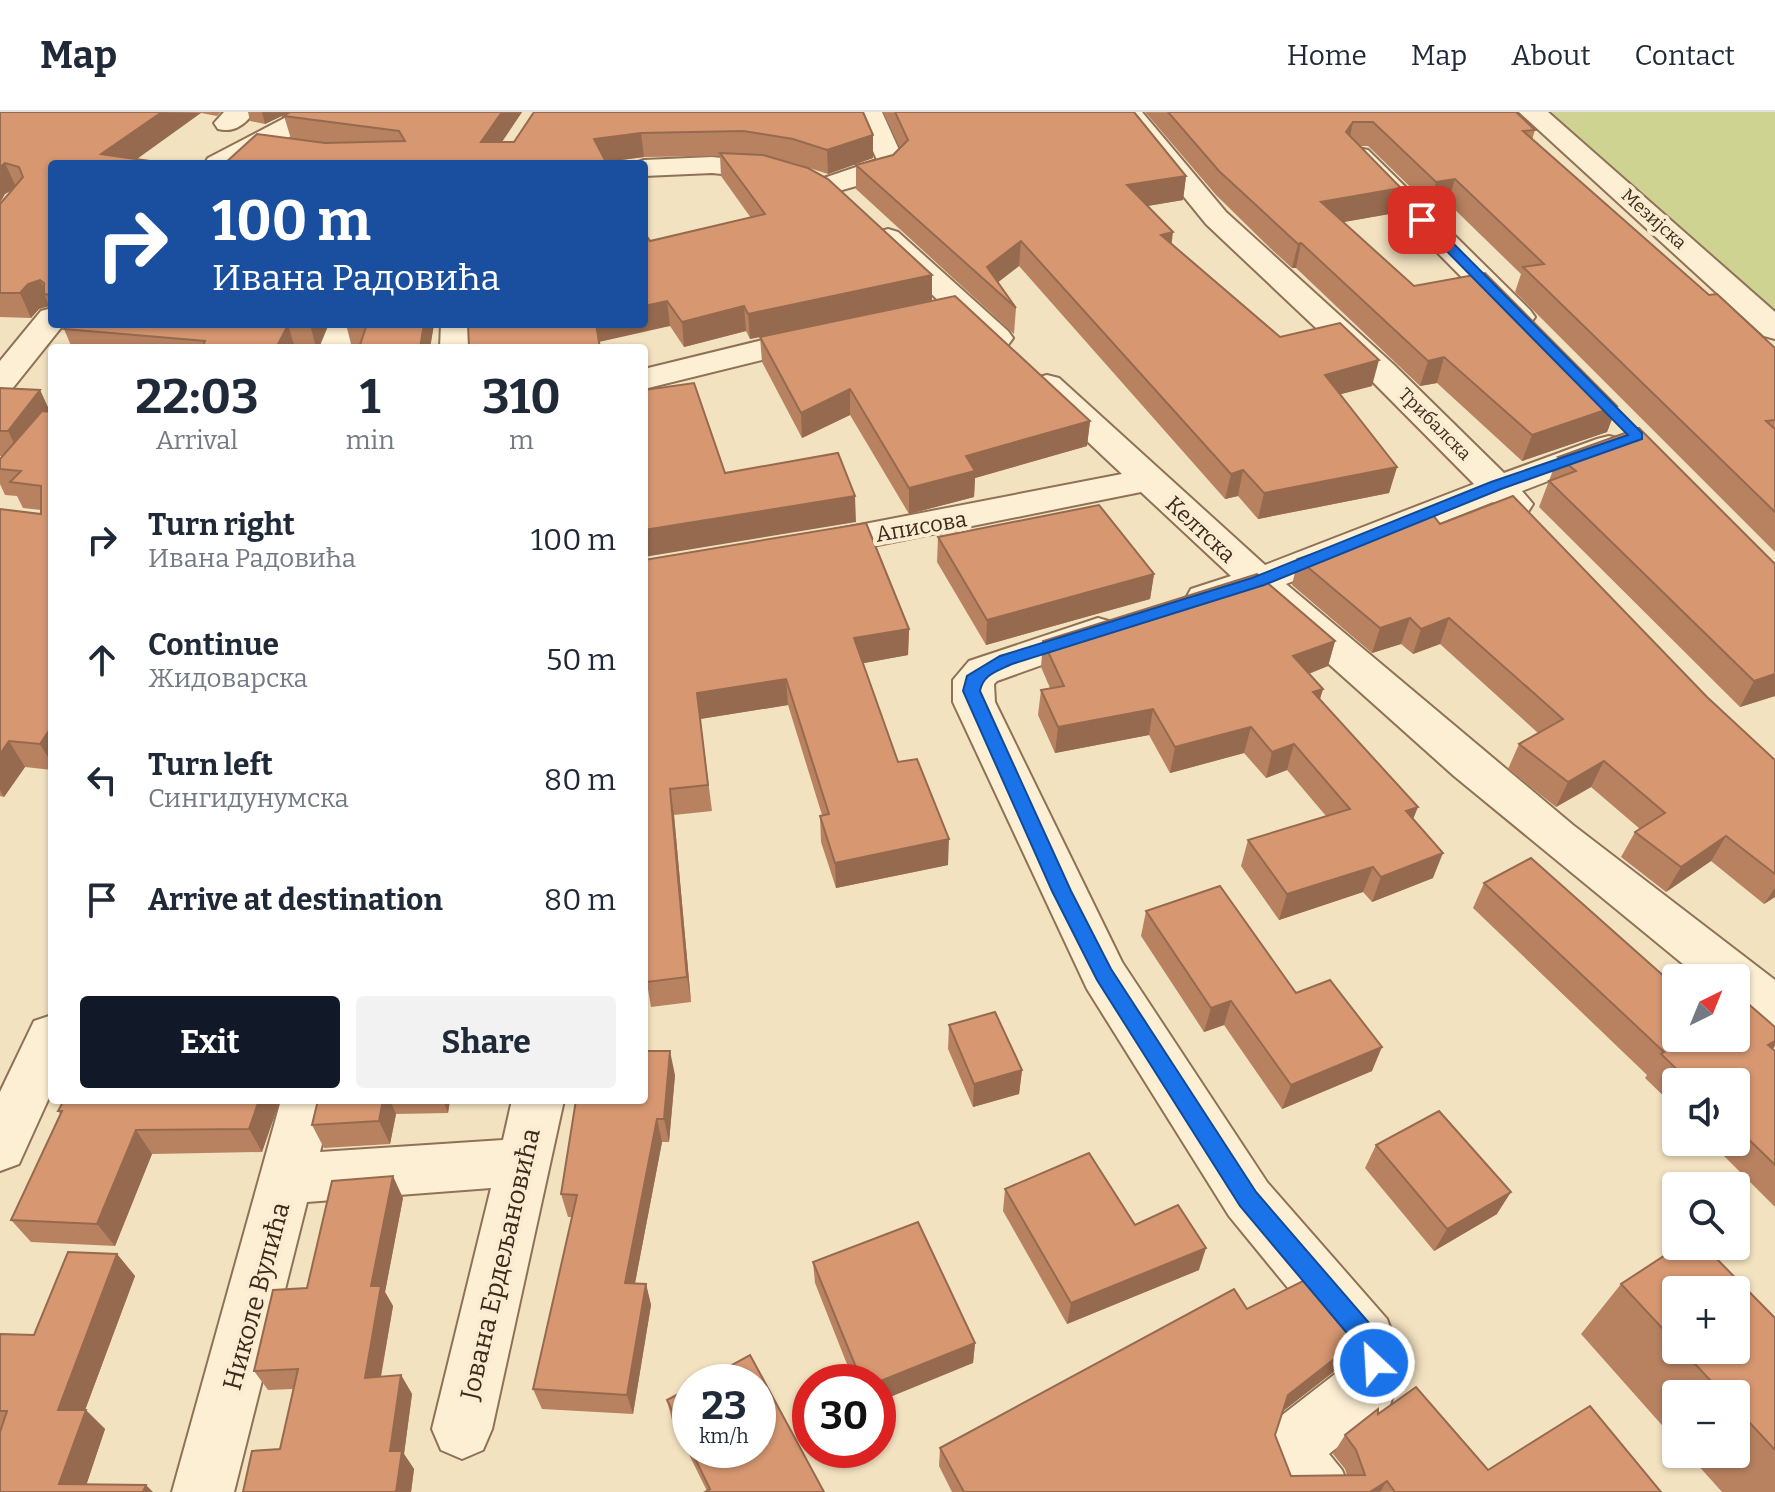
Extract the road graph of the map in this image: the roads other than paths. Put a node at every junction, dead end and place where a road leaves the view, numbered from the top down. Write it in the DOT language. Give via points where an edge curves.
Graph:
graph roads {
  1 [pos="316,112"];
  2 [pos="869,112"];
  3 [pos="1128,112"];
  4 [pos="1532,112"];
  5 [pos="250,145"];
  6 [pos="294,151"];
  7 [pos="1358,155"];
  8 [pos="225,160"];
  9 [pos="648,168"];
  10 [pos="828,186"];
  11 [pos="48,323"];
  12 [pos="857,329"];
  13 [pos="1775,329"];
  14 [pos="1537,335"];
  15 [pos="648,378"];
  16 [pos="0,382"];
  17 [pos="1626,425"];
  18 [pos="1149,480"];
  19 [pos="1496,485"];
  20 [pos="1539,530"];
  21 [pos="783,551"];
  22 [pos="1258,581"];
  23 [pos="1718,964"];
  24 [pos="1750,989"];
  25 [pos="1775,1008"];
  26 [pos="48,1045"];
  27 [pos="306,1104"];
  28 [pos="537,1104"];
  29 [pos="0,1147"];
  30 [pos="525,1162"];
  31 [pos="287,1179"];
  32 [pos="462,1429"];
  33 [pos="203,1492"];
  34 [pos="1320,1492"];
  1 -- 5 [label="street"];
  2 -- 10 [label="street" via="891,163"];
  3 -- 19 [label="street, Трибалска" via="1216,218"];
  4 -- 13 [label="street, Мезијска"];
  5 -- 6 [label="street"];
  5 -- 8 [label="street"];
  7 -- 14 [label="street"];
  9 -- 10 [label="street, Келтска" via="739,167"];
  10 -- 18 [label="street, Келтска" via="860,213 948,309"];
  11 -- 16 [label="street"];
  12 -- 15 [label="street"];
  17 -- 19 [label="street"];
  18 -- 21 [label="street, Аписова"];
  18 -- 22 [label="street, Келтска"];
  19 -- 20 [label="street, Трибалска"];
  19 -- 22 [label="street"];
  22 -- 23 [label="street, Келтска" via="1530,816"];
  22 -- 34 [label="street" via="993,665 973,680 974,702 1104,975 1248,1199 1367,1339 1374,1363 1369,1384 1302,1437 1297,1449 1299,1466"];
  24 -- 25 [label="street, Келтска"];
  26 -- 29 [label="street"];
  27 -- 31 [label="street, Николе Вулића"];
  28 -- 30 [label="street, Јована Ердељановића"];
  30 -- 31 [label="street"];
  30 -- 32 [label="street, Јована Ердељановића"];
  31 -- 33 [label="street, Николе Вулића"];
}
